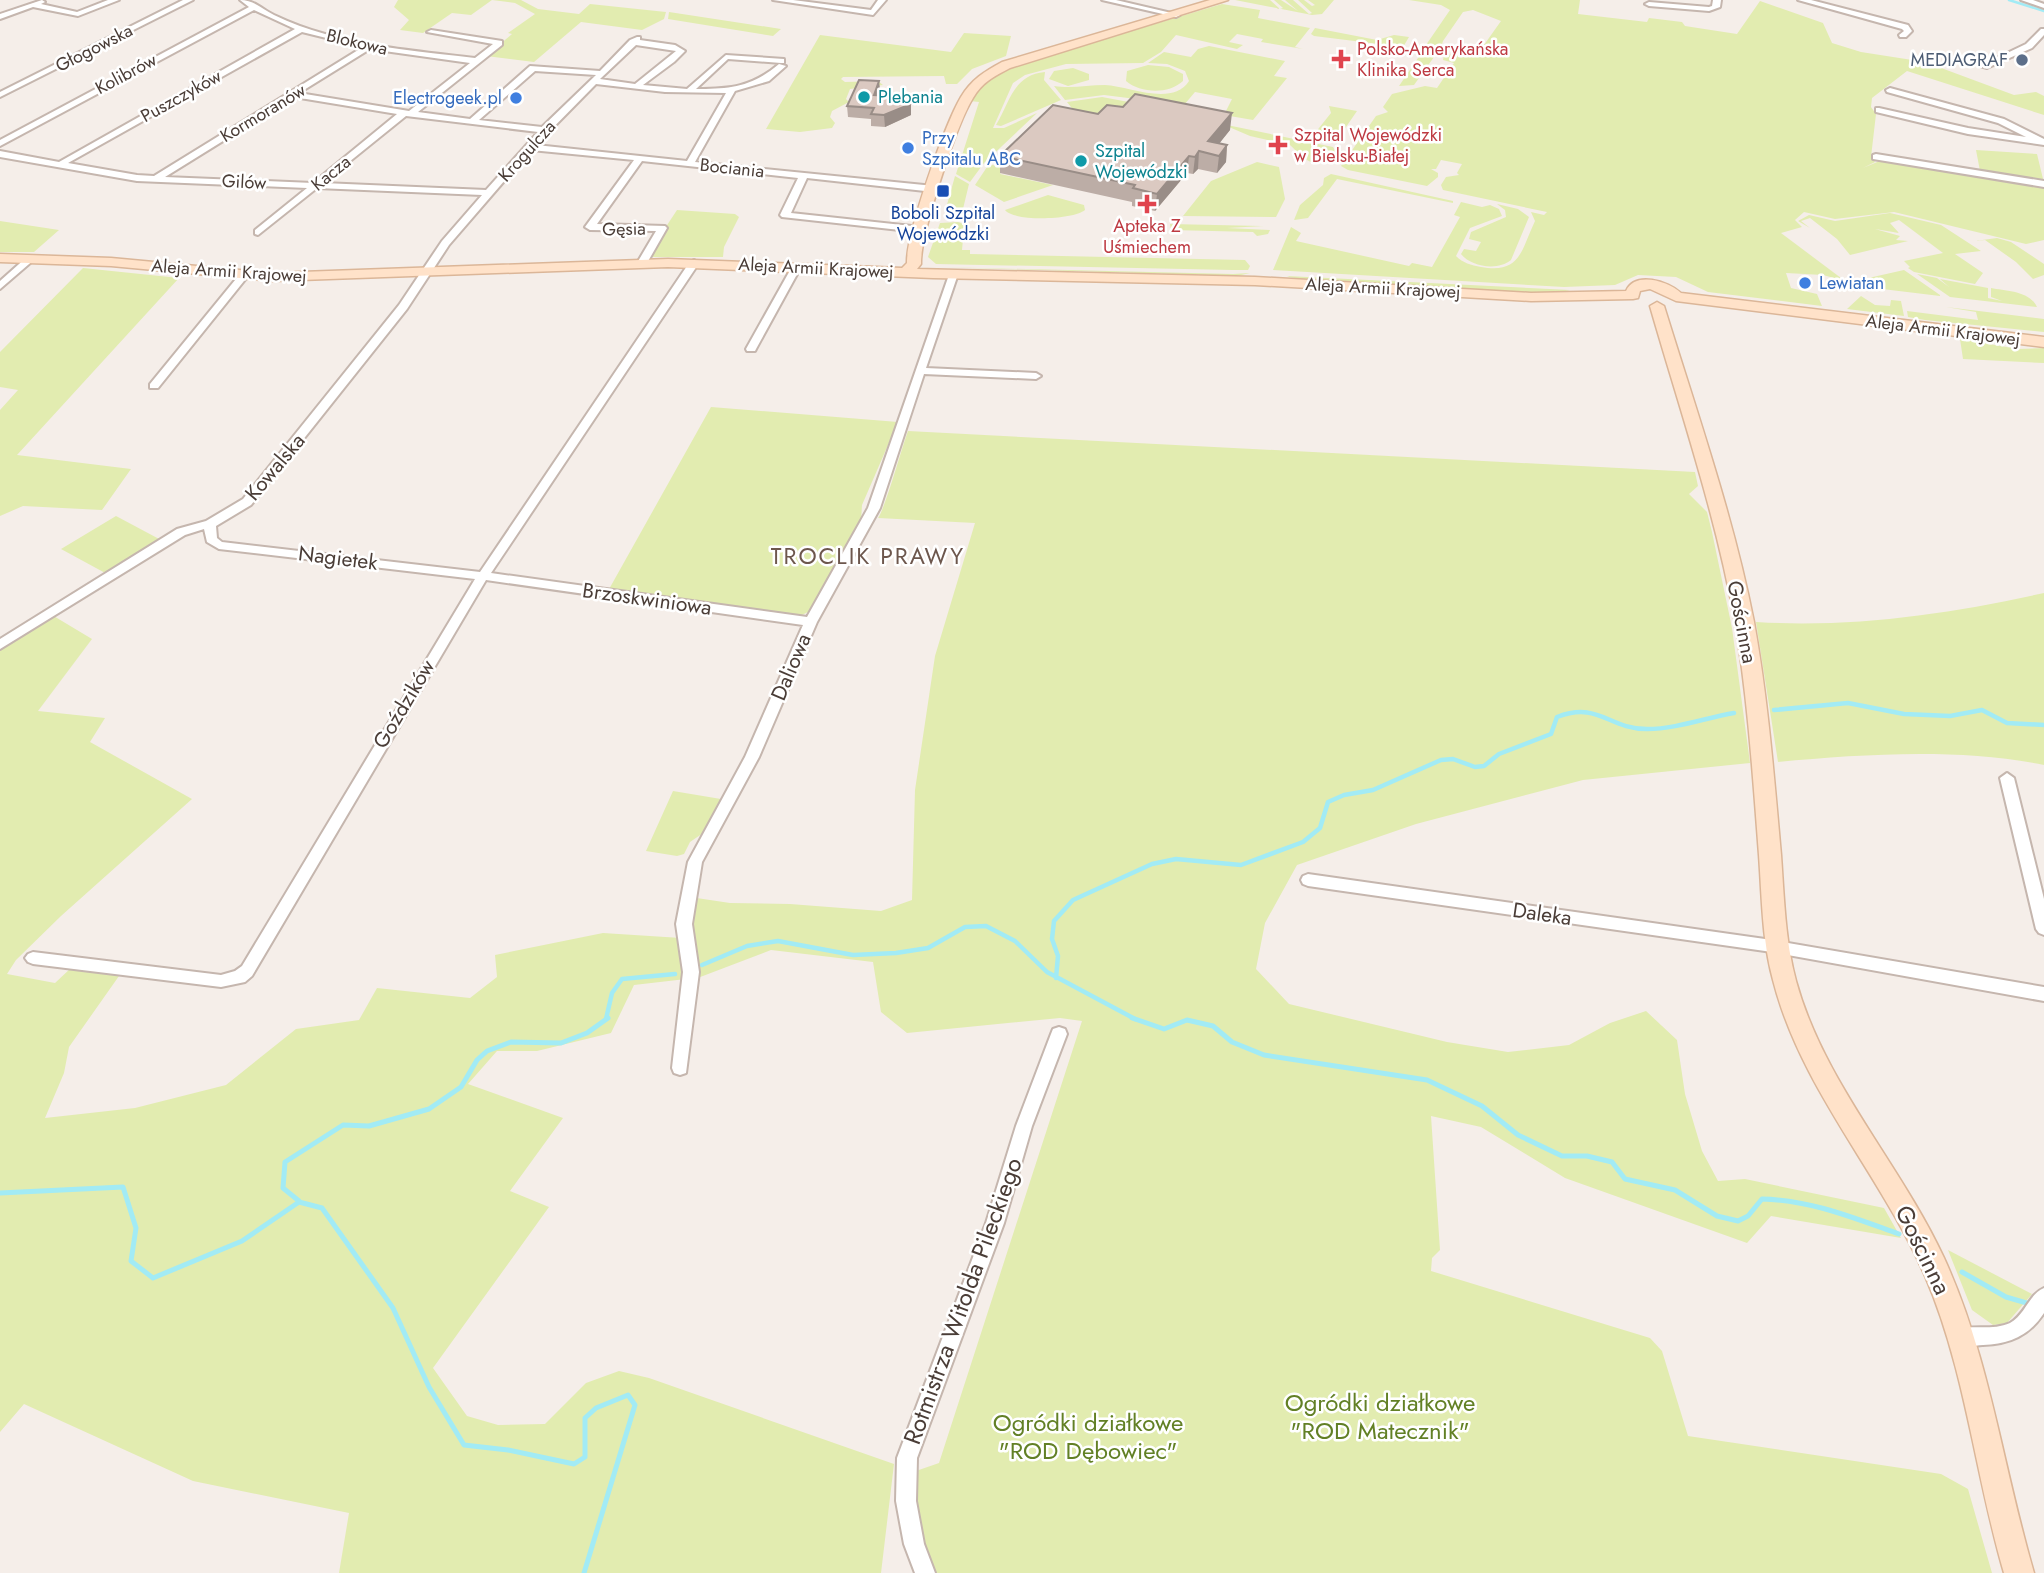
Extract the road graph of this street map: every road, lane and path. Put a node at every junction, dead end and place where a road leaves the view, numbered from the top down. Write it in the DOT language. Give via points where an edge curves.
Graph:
graph roads {
  1 [pos="46,0"];
  2 [pos="115,0"];
  3 [pos="189,0"];
  4 [pos="244,0"];
  5 [pos="777,0"];
  6 [pos="882,0"];
  7 [pos="1106,0"];
  8 [pos="1222,0"];
  9 [pos="1717,0"];
  10 [pos="1802,0"];
  11 [pos="2025,0"];
  12 [pos="1649,4"];
  13 [pos="33,5"];
  14 [pos="2044,6"];
  15 [pos="254,7"];
  16 [pos="1176,15"];
  17 [pos="0,17"];
  18 [pos="303,28"];
  19 [pos="2044,31"];
  20 [pos="431,32"];
  21 [pos="1903,35"];
  22 [pos="367,48"];
  23 [pos="476,61"];
  24 [pos="1984,66"];
  25 [pos="601,73"];
  26 [pos="593,81"];
  27 [pos="638,85"];
  28 [pos="690,90"];
  29 [pos="1890,90"];
  30 [pos="731,91"];
  31 [pos="0,95"];
  32 [pos="294,95"];
  33 [pos="1879,110"];
  34 [pos="408,114"];
  35 [pos="471,122"];
  36 [pos="544,130"];
  37 [pos="2041,142"];
  38 [pos="0,143"];
  39 [pos="530,147"];
  40 [pos="0,154"];
  41 [pos="640,158"];
  42 [pos="1876,158"];
  43 [pos="690,163"];
  44 [pos="59,165"];
  45 [pos="804,175"];
  46 [pos="158,177"];
  47 [pos="2044,184"];
  48 [pos="317,185"];
  49 [pos="934,189"];
  50 [pos="489,193"];
  51 [pos="918,229"];
  52 [pos="258,232"];
  53 [pos="0,258"];
  54 [pos="32,258"];
  55 [pos="642,263"];
  56 [pos="694,263"];
  57 [pos="909,265"];
  58 [pos="796,267"];
  59 [pos="426,272"];
  60 [pos="953,274"];
  61 [pos="243,276"];
  62 [pos="0,286"];
  63 [pos="1666,302"];
  64 [pos="2044,342"];
  65 [pos="751,349"];
  66 [pos="922,371"];
  67 [pos="1036,376"];
  68 [pos="155,386"];
  69 [pos="210,524"];
  70 [pos="483,576"];
  71 [pos="811,622"];
  72 [pos="0,645"];
  73 [pos="2007,778"];
  74 [pos="1308,880"];
  75 [pos="2044,929"];
  76 [pos="1777,948"];
  77 [pos="33,958"];
  78 [pos="2044,994"];
  79 [pos="1059,1034"];
  80 [pos="680,1068"];
  81 [pos="2044,1297"];
  82 [pos="1962,1337"];
  83 [pos="925,1573"];
  84 [pos="2020,1573"];
  1 -- 13 [label="street"];
  2 -- 13 [label="street" via="78,14"];
  3 -- 31 [label="street, Głogowska"];
  4 -- 15 [label="street, Blokowa"];
  5 -- 6 [label="street" via="873,13"];
  7 -- 16 [label="street"];
  8 -- 16 [label="street"];
  9 -- 12 [label="street" via="1716,7 1709,9"];
  10 -- 21 [label="street" via="1905,27 1908,31"];
  11 -- 14 [label="street"];
  13 -- 17 [label="street"];
  15 -- 18 [label="street, Blokowa"];
  15 -- 38 [label="street, Kolibrów"];
  16 -- 49 [label="street" via="987,74 968,93"];
  18 -- 22 [label="street, Blokowa"];
  18 -- 44 [label="street, Puszczyków"];
  19 -- 24 [label="street" via="2029,46"];
  20 -- 23 [label="street, Kacza" via="499,42"];
  22 -- 23 [label="street, Blokowa"];
  22 -- 32 [label="street, Kormoranów"];
  23 -- 34 [label="street, Kacza"];
  25 -- 26 [label="street, Krogulcza"];
  25 -- 27 [label="street, Krogulcza" via="635,41 681,51"];
  25 -- 35 [label="street" via="533,68"];
  26 -- 27 [label="street"];
  26 -- 36 [label="street, Krogulcza"];
  27 -- 28 [label="street"];
  28 -- 30 [label="street"];
  28 -- 30 [label="street" via="726,57 782,64 761,83"];
  29 -- 37 [label="street" via="2001,121"];
  30 -- 43 [label="street"];
  32 -- 34 [label="street"];
  32 -- 46 [label="street, Kormoranów"];
  33 -- 37 [label="street"];
  34 -- 35 [label="street"];
  34 -- 48 [label="street, Kacza"];
  35 -- 36 [label="street"];
  36 -- 39 [label="street, Krogulcza"];
  39 -- 41 [label="street, Bociania"];
  39 -- 50 [label="street, Krogulcza"];
  40 -- 44 [label="street, Gilów"];
  41 -- 43 [label="street, Bociania"];
  41 -- 55 [label="street, Gęsia" via="590,227 662,228"];
  42 -- 47 [label="street"];
  43 -- 45 [label="street, Bociania"];
  44 -- 46 [label="street, Gilów" via="128,177"];
  45 -- 49 [label="street, Bociania"];
  45 -- 51 [label="street" via="785,215"];
  46 -- 48 [label="street, Gilów"];
  48 -- 50 [label="street, Gilów"];
  48 -- 52 [label="street, Kacza"];
  49 -- 51 [label="street"];
  50 -- 59 [label="street, Krogulcza"];
  51 -- 57 [label="street"];
  53 -- 54 [label="street, Aleja Armii Krajowej"];
  54 -- 61 [label="street, Aleja Armii Krajowej"];
  54 -- 62 [label="street"];
  55 -- 56 [label="street, Aleja Armii Krajowej"];
  55 -- 59 [label="street, Aleja Armii Krajowej"];
  56 -- 58 [label="street, Aleja Armii Krajowej"];
  56 -- 70 [label="street, Goździków"];
  57 -- 58 [label="street, Aleja Armii Krajowej" via="876,271"];
  57 -- 60 [label="street, Aleja Armii Krajowej"];
  58 -- 65 [label="street"];
  59 -- 61 [label="street, Aleja Armii Krajowej"];
  59 -- 69 [label="street, Kowalska" via="380,337 247,502"];
  60 -- 63 [label="street, Aleja Armii Krajowej" via="1284,282 1531,297 1633,295 1639,301"];
  60 -- 66 [label="street, Daliowa"];
  61 -- 68 [label="street"];
  63 -- 64 [label="street, Aleja Armii Krajowej"];
  63 -- 76 [label="street, Gościnna" via="1744,621 1761,746"];
  66 -- 67 [label="street"];
  66 -- 71 [label="street, Daliowa" via="874,508"];
  69 -- 70 [label="street, Nagietek" via="211,538 219,545"];
  69 -- 72 [label="street, Kowalska" via="181,532"];
  70 -- 71 [label="street, Brzoskwiniowa"];
  70 -- 77 [label="street, Goździków" via="247,971 221,981"];
  71 -- 80 [label="street, Daliowa" via="752,757 695,862 684,923 691,972"];
  73 -- 75 [label="street"];
  74 -- 76 [label="street, Daleka"];
  76 -- 78 [label="street"];
  76 -- 82 [label="street, Gościnna" via="1804,1041 1927,1248"];
  79 -- 83 [label="street, Rotmistrza Witolda Pileckiego" via="1024,1126 995,1223 907,1458 906,1501"];
  81 -- 82 [label="street" via="2019,1329 2005,1335"];
  82 -- 84 [label="street, Gościnna" via="1996,1491"];
}
